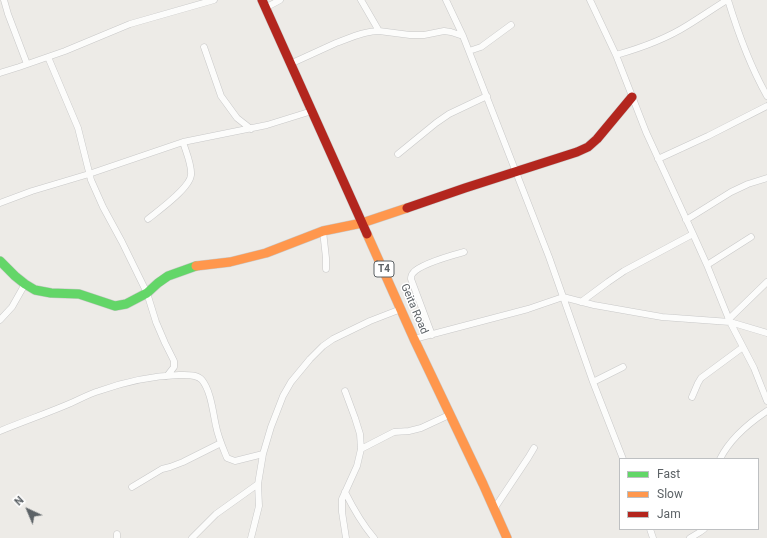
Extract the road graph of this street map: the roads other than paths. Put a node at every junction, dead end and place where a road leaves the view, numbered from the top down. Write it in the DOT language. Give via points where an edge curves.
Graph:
graph roads {
  1 [pos="4,0"];
  2 [pos="214,0"];
  3 [pos="280,0"];
  4 [pos="361,0"];
  5 [pos="446,0"];
  6 [pos="590,0"];
  7 [pos="728,0"];
  8 [pos="264,4"];
  9 [pos="511,25"];
  10 [pos="379,30"];
  11 [pos="463,36"];
  12 [pos="204,47"];
  13 [pos="469,51"];
  14 [pos="616,55"];
  15 [pos="48,57"];
  16 [pos="27,64"];
  17 [pos="290,64"];
  18 [pos="0,72"];
  19 [pos="487,96"];
  20 [pos="767,96"];
  21 [pos="632,97"];
  22 [pos="767,106"];
  23 [pos="312,111"];
  24 [pos="251,129"];
  25 [pos="183,142"];
  26 [pos="398,154"];
  27 [pos="658,159"];
  28 [pos="516,172"];
  29 [pos="89,174"];
  30 [pos="767,178"];
  31 [pos="0,203"];
  32 [pos="148,219"];
  33 [pos="686,220"];
  34 [pos="362,222"];
  35 [pos="323,231"];
  36 [pos="693,234"];
  37 [pos="751,237"];
  38 [pos="464,252"];
  39 [pos="0,261"];
  40 [pos="707,265"];
  41 [pos="326,269"];
  42 [pos="767,282"];
  43 [pos="24,284"];
  44 [pos="147,293"];
  45 [pos="563,297"];
  46 [pos="581,302"];
  47 [pos="401,309"];
  48 [pos="0,320"];
  49 [pos="730,321"];
  50 [pos="767,333"];
  51 [pos="432,335"];
  52 [pos="414,339"];
  53 [pos="743,347"];
  54 [pos="623,366"];
  55 [pos="167,376"];
  56 [pos="593,382"];
  57 [pos="344,391"];
  58 [pos="766,396"];
  59 [pos="692,397"];
  60 [pos="767,411"];
  61 [pos="450,415"];
  62 [pos="0,430"];
  63 [pos="221,443"];
  64 [pos="534,448"];
  65 [pos="361,449"];
  66 [pos="263,454"];
  67 [pos="623,458"];
  68 [pos="720,458"];
  69 [pos="258,484"];
  70 [pos="132,487"];
  71 [pos="345,492"];
  72 [pos="494,509"];
  73 [pos="703,530"];
  74 [pos="504,535"];
  75 [pos="192,538"];
  76 [pos="251,538"];
  77 [pos="346,538"];
  78 [pos="374,538"];
  79 [pos="690,538"];
  1 -- 16 [label="street"];
  2 -- 15 [label="street" via="130,24"];
  3 -- 8 [label="street"];
  4 -- 10 [label="street"];
  5 -- 11 [label="street"];
  6 -- 14 [label="street"];
  7 -- 14 [label="street" via="688,26 650,44"];
  7 -- 20 [label="street" via="748,56"];
  8 -- 17 [label="main road, Geita Road / T4"];
  9 -- 13 [label="street" via="481,48"];
  10 -- 11 [label="street" via="410,35 444,31"];
  10 -- 17 [label="street" via="354,36"];
  11 -- 13 [label="street"];
  12 -- 24 [label="street" via="221,96 237,118"];
  13 -- 19 [label="street"];
  14 -- 21 [label="street"];
  15 -- 16 [label="street"];
  15 -- 29 [label="street" via="78,128"];
  16 -- 18 [label="street"];
  17 -- 23 [label="main road, Geita Road / T4"];
  19 -- 26 [label="street" via="449,114"];
  19 -- 28 [label="street"];
  21 -- 27 [label="street"];
  21 -- 28 [label="main road" via="588,147"];
  22 -- 27 [label="street"];
  23 -- 24 [label="street"];
  23 -- 34 [label="main road, Geita Road / T4"];
  24 -- 25 [label="street"];
  25 -- 29 [label="street"];
  25 -- 32 [label="street" via="191,170 190,179"];
  27 -- 33 [label="street"];
  28 -- 34 [label="main road"];
  28 -- 45 [label="street"];
  29 -- 31 [label="street"];
  29 -- 44 [label="street"];
  30 -- 33 [label="street" via="731,192"];
  33 -- 36 [label="street"];
  34 -- 35 [label="main road"];
  34 -- 47 [label="main road, Geita Road / T4"];
  35 -- 41 [label="street"];
  35 -- 44 [label="main road" via="266,253 230,262 197,266 168,276"];
  36 -- 40 [label="street"];
  36 -- 46 [label="street" via="624,271"];
  37 -- 40 [label="street"];
  38 -- 51 [label="street" via="428,264 412,273 411,279"];
  39 -- 43 [label="main road"];
  40 -- 49 [label="street"];
  42 -- 49 [label="street"];
  43 -- 44 [label="main road" via="39,291 80,294 115,306 126,304"];
  43 -- 48 [label="street" via="12,306"];
  44 -- 55 [label="street" via="156,322 175,363"];
  45 -- 46 [label="street"];
  45 -- 51 [label="street"];
  45 -- 56 [label="street"];
  46 -- 49 [label="street" via="662,317"];
  47 -- 52 [label="main road, Geita Road / T4"];
  47 -- 66 [label="street" via="332,339 310,359 294,377 283,396 270,427"];
  49 -- 50 [label="street"];
  49 -- 53 [label="street"];
  51 -- 52 [label="street"];
  52 -- 61 [label="main road, Geita Road / T4"];
  53 -- 58 [label="street"];
  53 -- 59 [label="street" via="701,378"];
  54 -- 56 [label="street"];
  55 -- 62 [label="street" via="144,378 98,391"];
  55 -- 63 [label="street" via="187,375 201,379 209,395"];
  56 -- 67 [label="street"];
  57 -- 65 [label="street" via="360,434"];
  60 -- 68 [label="street" via="745,427"];
  61 -- 65 [label="street" via="421,428 394,432"];
  61 -- 72 [label="main road, Geita Road / T4"];
  63 -- 66 [label="street" via="228,458 235,461"];
  63 -- 70 [label="street" via="183,462 162,468"];
  64 -- 72 [label="street"];
  65 -- 71 [label="street" via="357,466"];
  66 -- 69 [label="street"];
  69 -- 75 [label="street" via="216,514"];
  69 -- 76 [label="street" via="259,506"];
  71 -- 77 [label="street" via="342,512"];
  71 -- 78 [label="street"];
  72 -- 74 [label="main road, Geita Road / T4"];
  73 -- 79 [label="street"];
}
